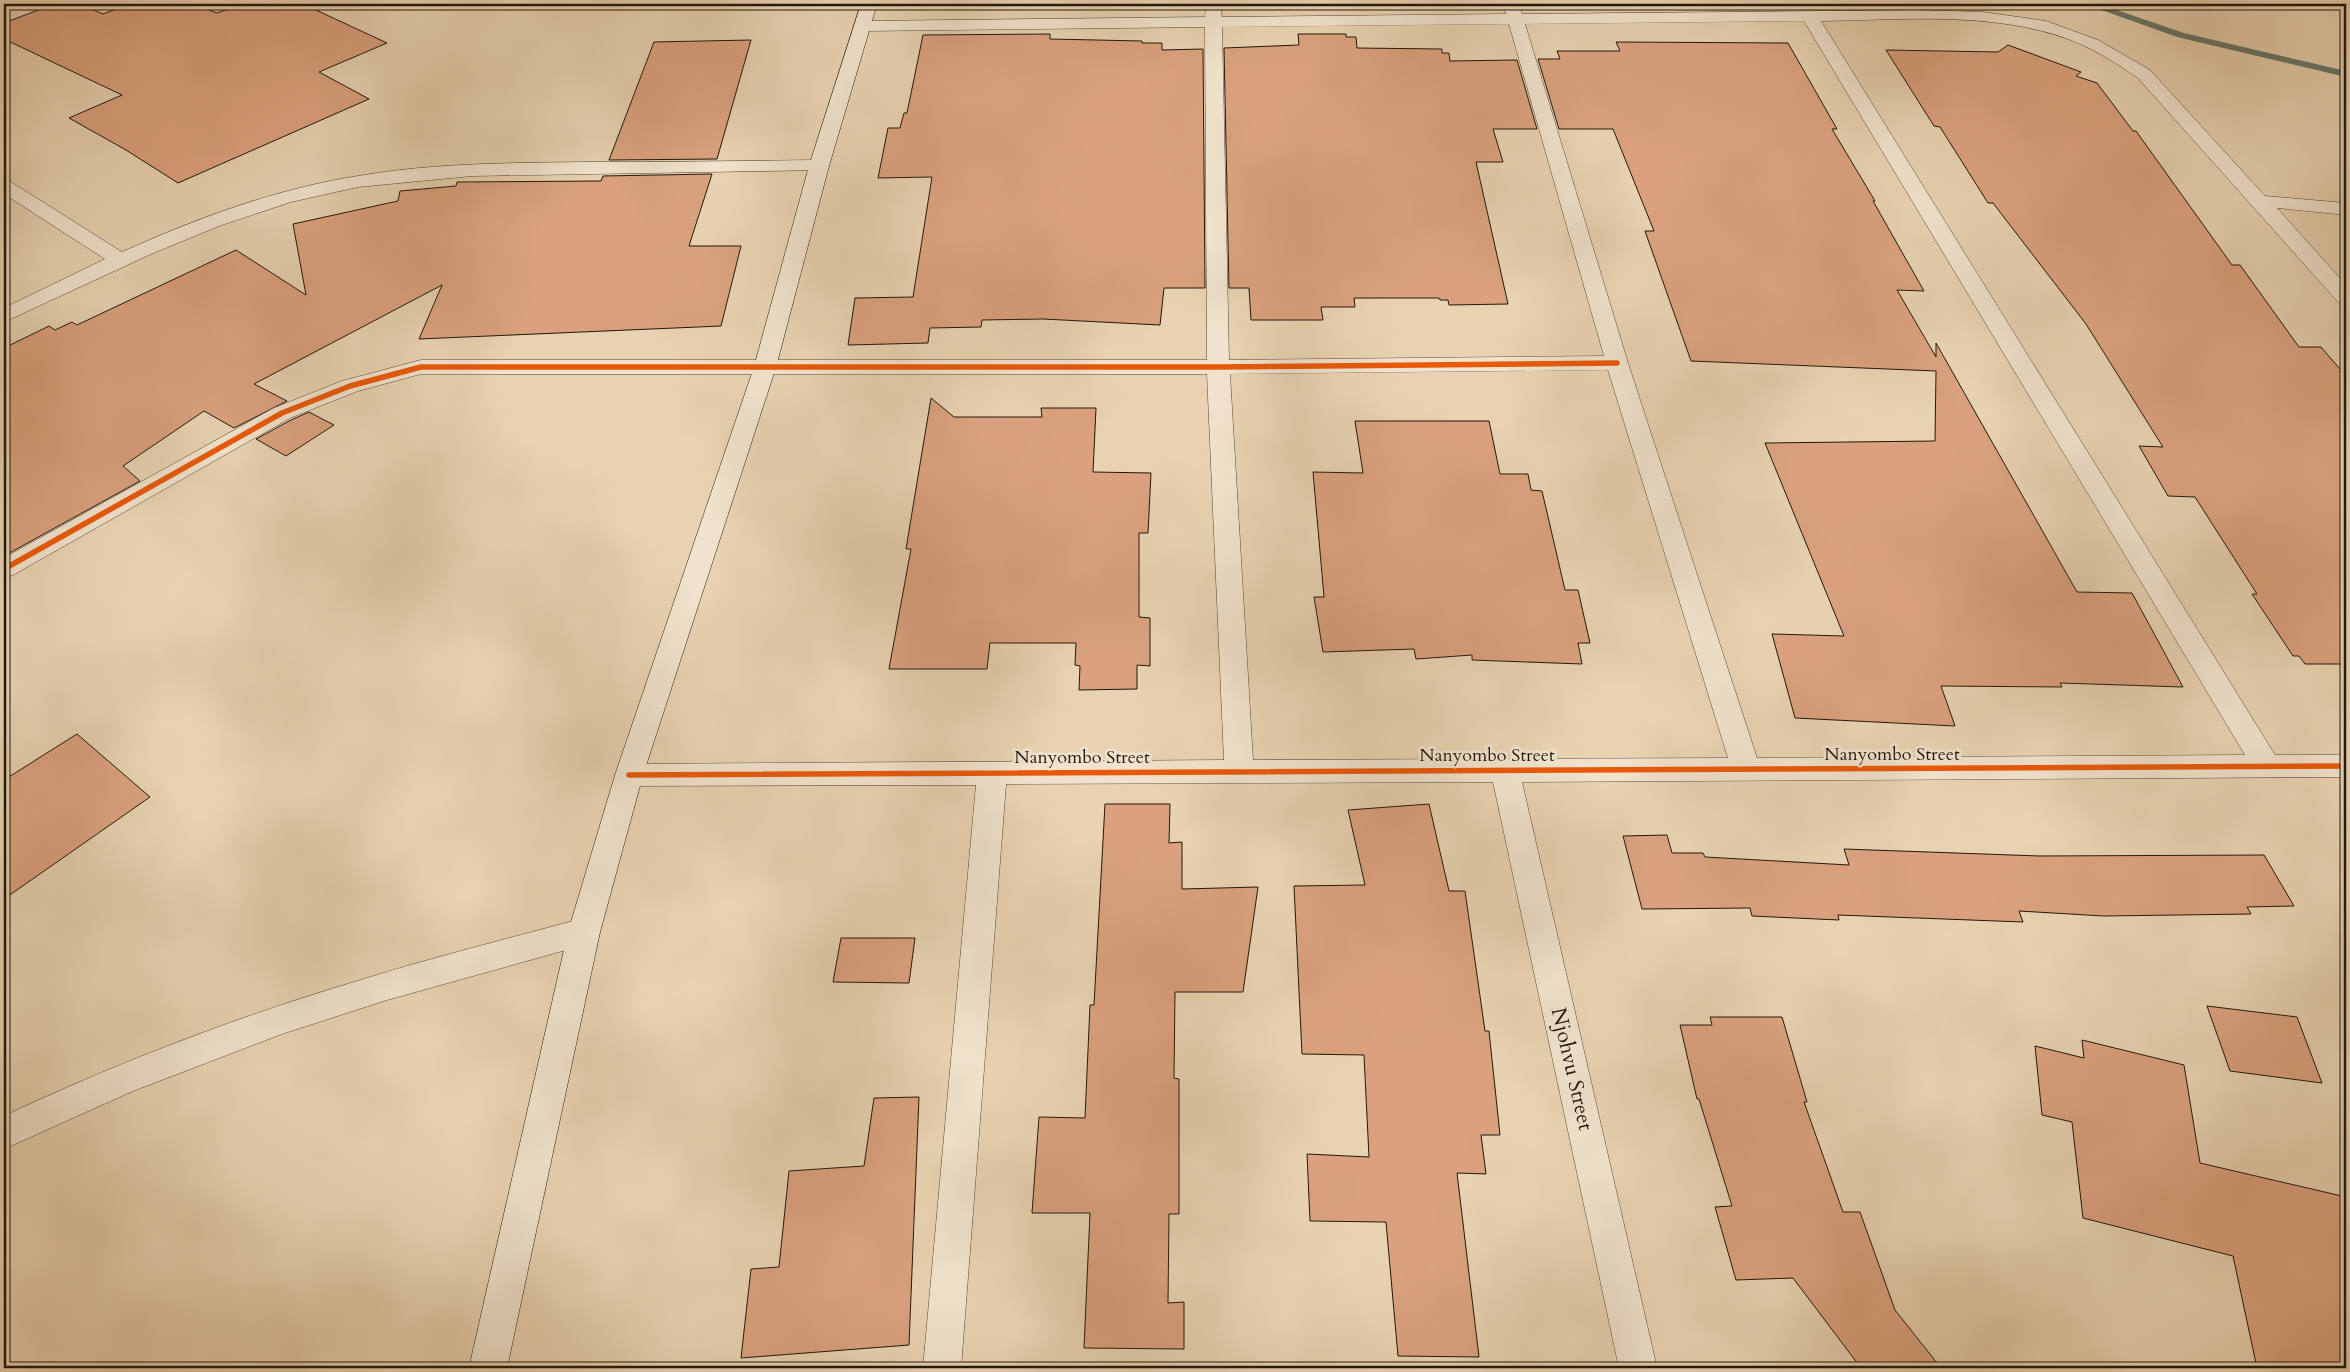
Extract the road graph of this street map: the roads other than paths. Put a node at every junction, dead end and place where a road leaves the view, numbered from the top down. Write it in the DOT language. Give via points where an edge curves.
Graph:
graph roads {
  1 [pos="1513,11"];
  2 [pos="1816,12"];
  3 [pos="1214,13"];
  4 [pos="865,15"];
  5 [pos="819,166"];
  6 [pos="4,186"];
  7 [pos="2260,200"];
  8 [pos="2346,209"];
  9 [pos="120,260"];
  10 [pos="2346,296"];
  11 [pos="4,316"];
  12 [pos="1617,363"];
  13 [pos="765,366"];
  14 [pos="1218,367"];
  15 [pos="4,569"];
  16 [pos="2267,766"];
  17 [pos="2346,766"];
  18 [pos="1505,770"];
  19 [pos="1746,770"];
  20 [pos="1239,772"];
  21 [pos="992,773"];
  22 [pos="629,775"];
  23 [pos="584,932"];
  24 [pos="4,1133"];
  25 [pos="488,1368"];
  26 [pos="942,1368"];
  27 [pos="1638,1368"];
  1 -- 2 [label="street"];
  1 -- 3 [label="street"];
  1 -- 12 [label="street"];
  2 -- 7 [label="street" via="1975,17 2028,24 2072,35 2114,54 2144,74"];
  2 -- 16 [label="street"];
  3 -- 4 [label="street"];
  3 -- 14 [label="street"];
  4 -- 5 [label="street"];
  5 -- 9 [label="street" via="479,168 383,178 334,186 251,208 182,232"];
  5 -- 13 [label="street"];
  6 -- 9 [label="street"];
  7 -- 8 [label="street"];
  7 -- 10 [label="street"];
  9 -- 11 [label="street"];
  12 -- 14 [label="street"];
  12 -- 19 [label="street"];
  13 -- 14 [label="street"];
  13 -- 15 [label="street" via="421,367 372,377 282,413"];
  13 -- 22 [label="street"];
  14 -- 20 [label="street"];
  16 -- 17 [label="street, Nanyombo Street"];
  16 -- 19 [label="street, Nanyombo Street"];
  18 -- 19 [label="street, Nanyombo Street"];
  18 -- 20 [label="street, Nanyombo Street"];
  18 -- 27 [label="street, Njohvu Street"];
  20 -- 21 [label="street, Nanyombo Street"];
  21 -- 22 [label="street, Nanyombo Street"];
  21 -- 26 [label="street"];
  22 -- 23 [label="street"];
  23 -- 24 [label="street" via="324,1006 206,1046 63,1104"];
  23 -- 25 [label="street"];
}
